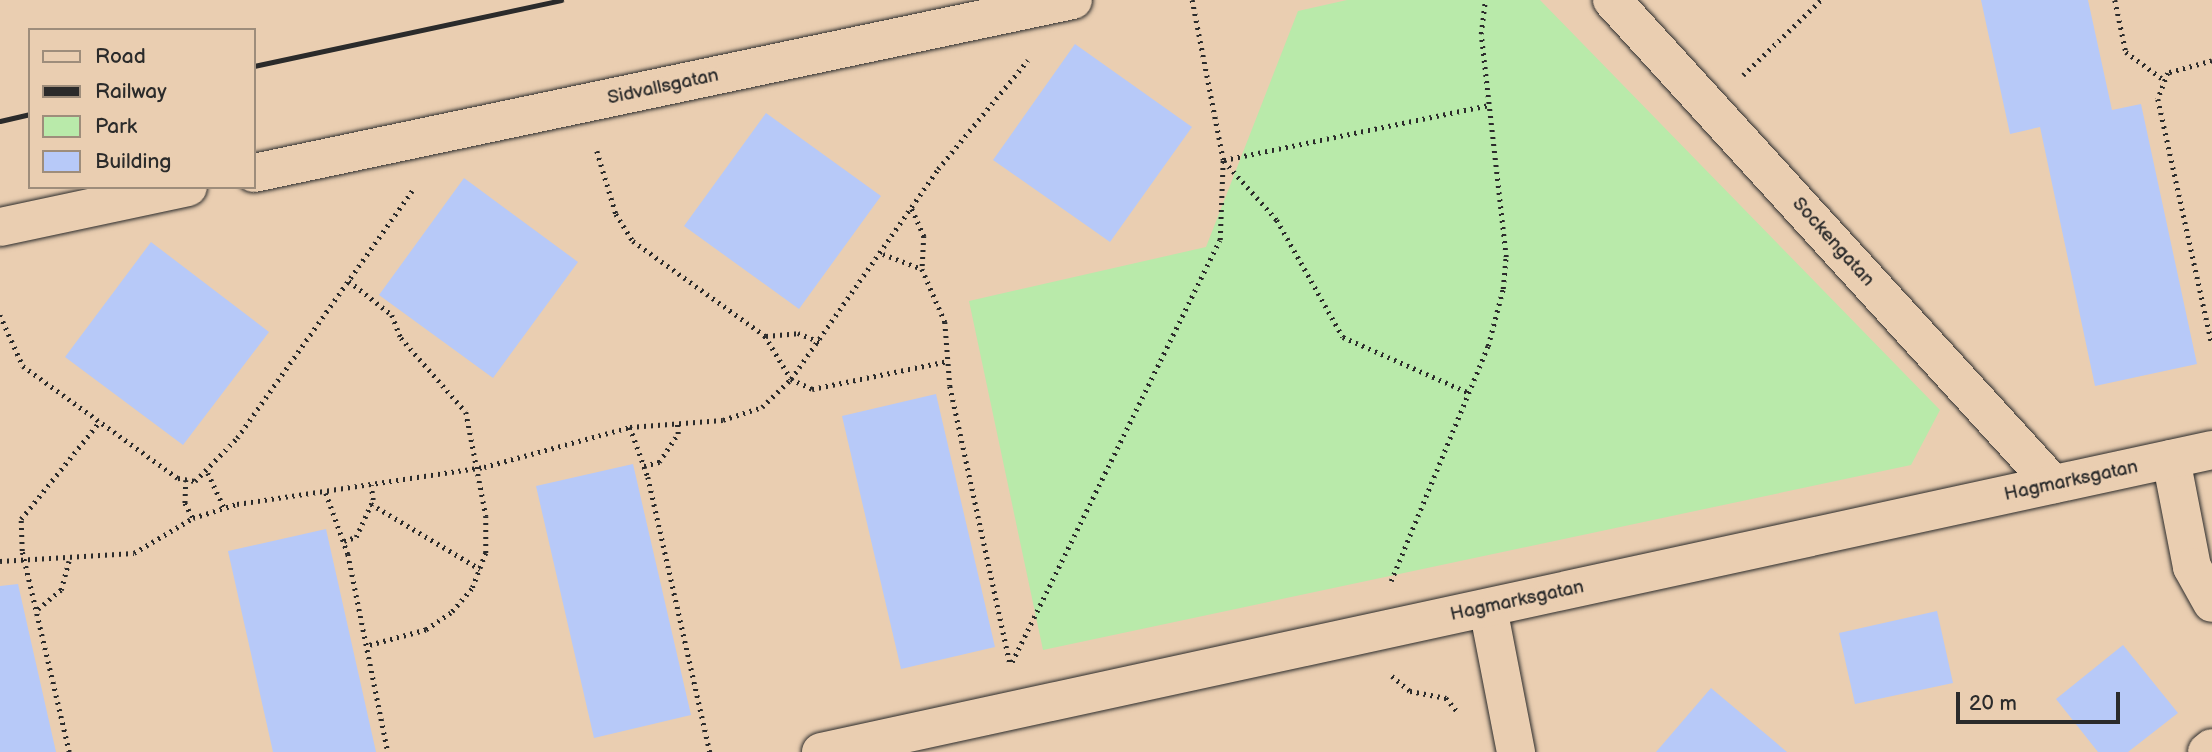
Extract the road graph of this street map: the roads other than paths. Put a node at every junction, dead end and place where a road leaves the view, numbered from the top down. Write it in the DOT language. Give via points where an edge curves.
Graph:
graph roads {
  1 [pos="1612,0"];
  2 [pos="1063,2"];
  3 [pos="256,173"];
  4 [pos="179,189"];
  5 [pos="0,227"];
  6 [pos="2212,450"];
  7 [pos="2171,459"];
  8 [pos="2053,484"];
  9 [pos="2212,603"];
  10 [pos="1488,608"];
  11 [pos="2212,748"];
  12 [pos="821,752"];
  13 [pos="1516,752"];
  14 [pos="2207,752"];
  1 -- 8 [label="street, Sockengatan"];
  2 -- 3 [label="street, Sidvallsgatan"];
  4 -- 5 [label="street"];
  6 -- 7 [label="street, Hagmarksgatan"];
  7 -- 8 [label="street, Hagmarksgatan"];
  7 -- 9 [label="street" via="2192,568"];
  8 -- 10 [label="street, Hagmarksgatan"];
  10 -- 12 [label="street, Hagmarksgatan"];
  10 -- 13 [label="street"];
  11 -- 14 [label="street"];
}
